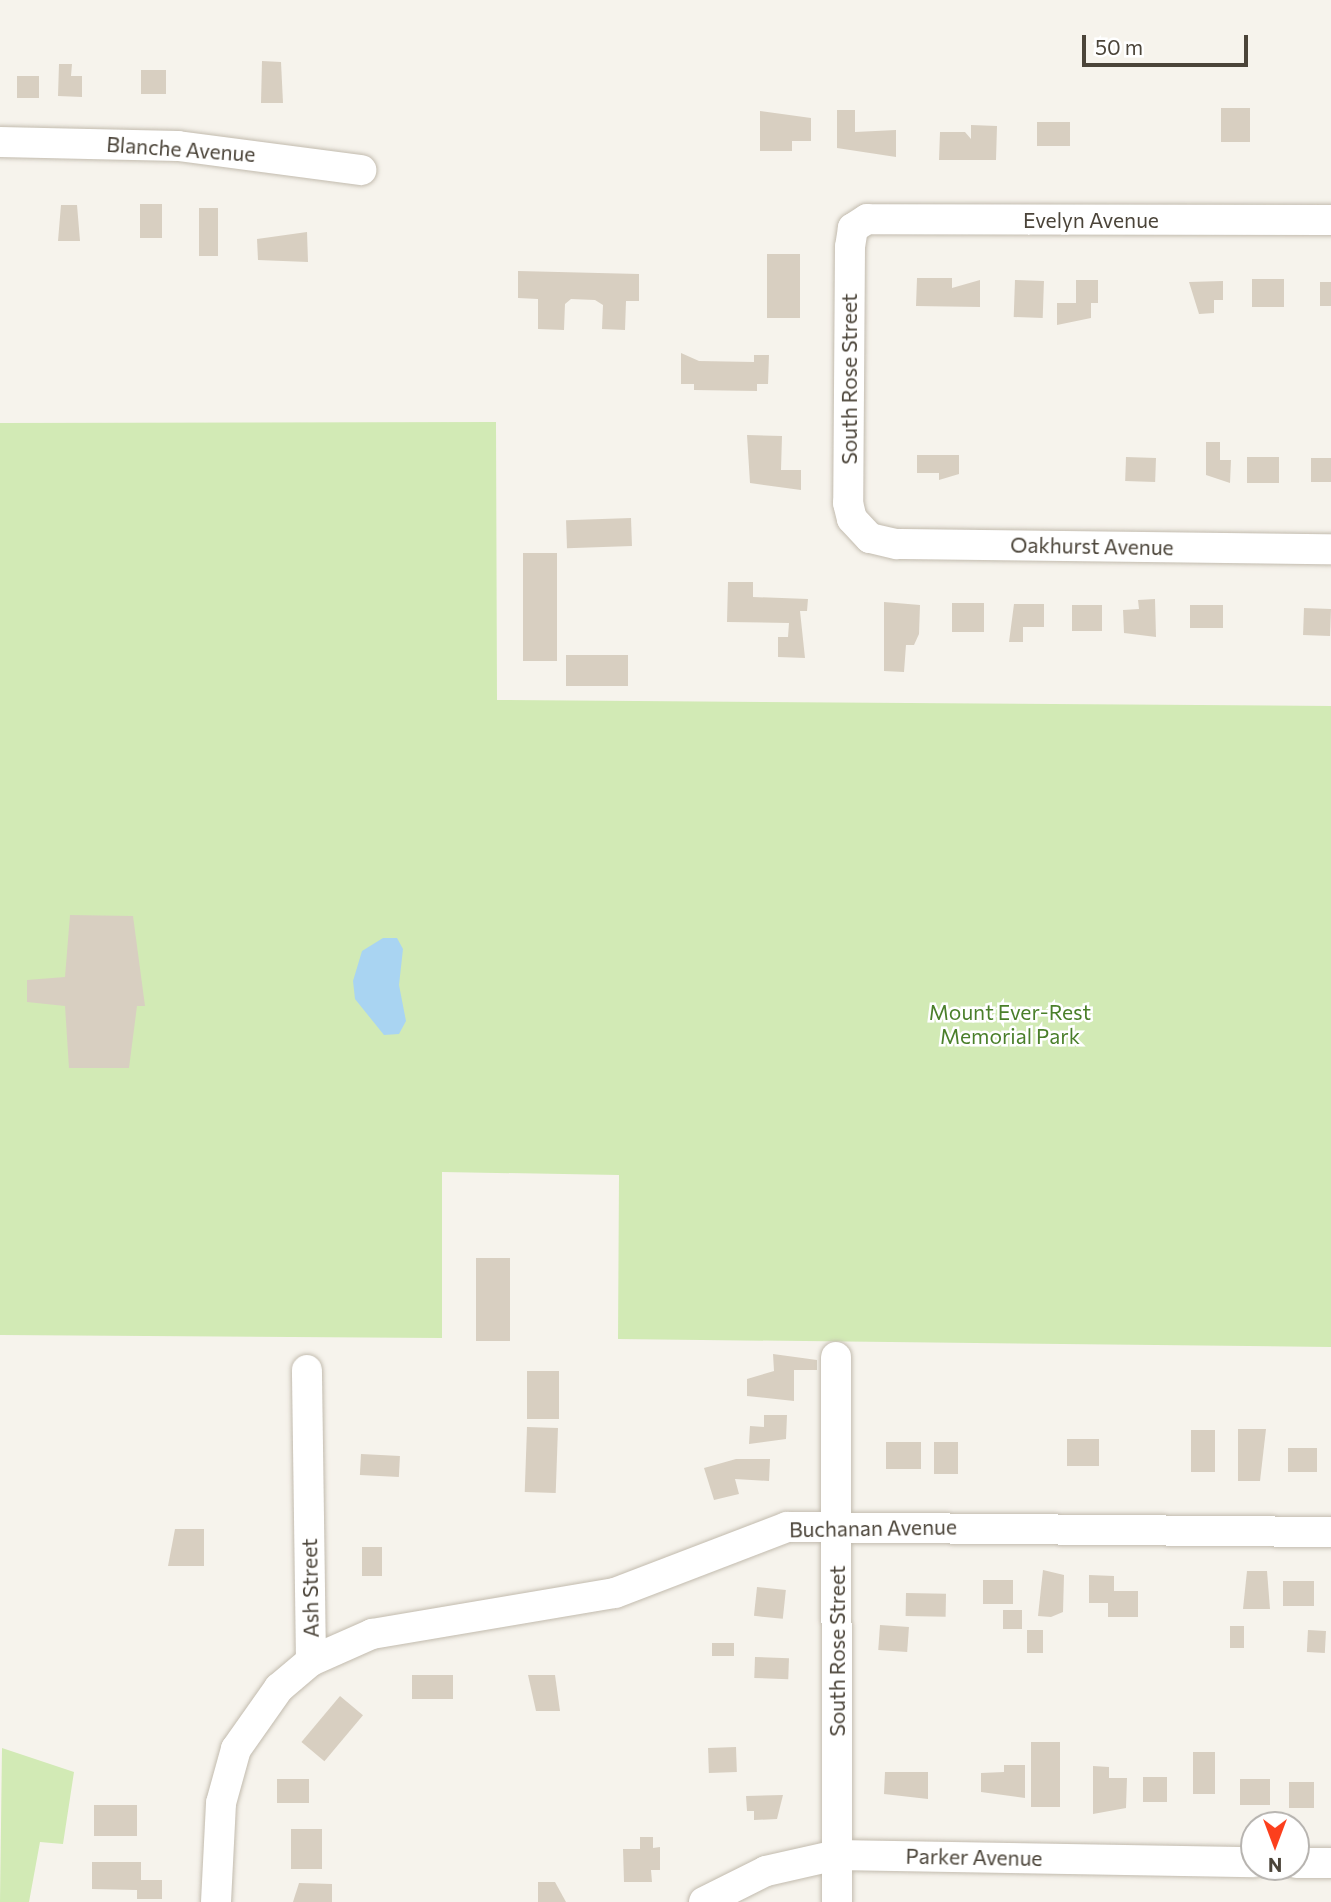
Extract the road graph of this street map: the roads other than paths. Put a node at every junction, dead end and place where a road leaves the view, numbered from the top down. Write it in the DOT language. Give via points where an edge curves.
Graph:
graph roads {
  1 [pos="0,142"];
  2 [pos="361,170"];
  3 [pos="1331,220"];
  4 [pos="853,228"];
  5 [pos="858,527"];
  6 [pos="1331,549"];
  7 [pos="836,1357"];
  8 [pos="307,1370"];
  9 [pos="837,1525"];
  10 [pos="1331,1532"];
  11 [pos="310,1661"];
  12 [pos="837,1855"];
  13 [pos="1240,1862"];
  14 [pos="1310,1863"];
  15 [pos="1331,1863"];
  16 [pos="216,1902"];
  17 [pos="704,1902"];
  18 [pos="837,1902"];
  1 -- 2 [label="street, Blanche Avenue" via="178,146"];
  3 -- 4 [label="street, Evelyn Avenue" via="867,219"];
  4 -- 5 [label="street, South Rose Street" via="849,503"];
  5 -- 6 [label="street, Oakhurst Avenue" via="870,538 897,544"];
  7 -- 9 [label="street, South Rose Street"];
  8 -- 11 [label="street, Ash Street"];
  9 -- 10 [label="street, Buchanan Avenue"];
  9 -- 11 [label="street, Buchanan Avenue" via="787,1527 615,1593 372,1634"];
  9 -- 12 [label="street, South Rose Street"];
  11 -- 16 [label="street, Ash Street" via="279,1688 236,1749 222,1804"];
  12 -- 13 [label="street, Parker Avenue"];
  12 -- 17 [label="street, Parker Avenue" via="766,1871"];
  12 -- 18 [label="street, South Rose Street"];
  14 -- 15 [label="street"];
}
